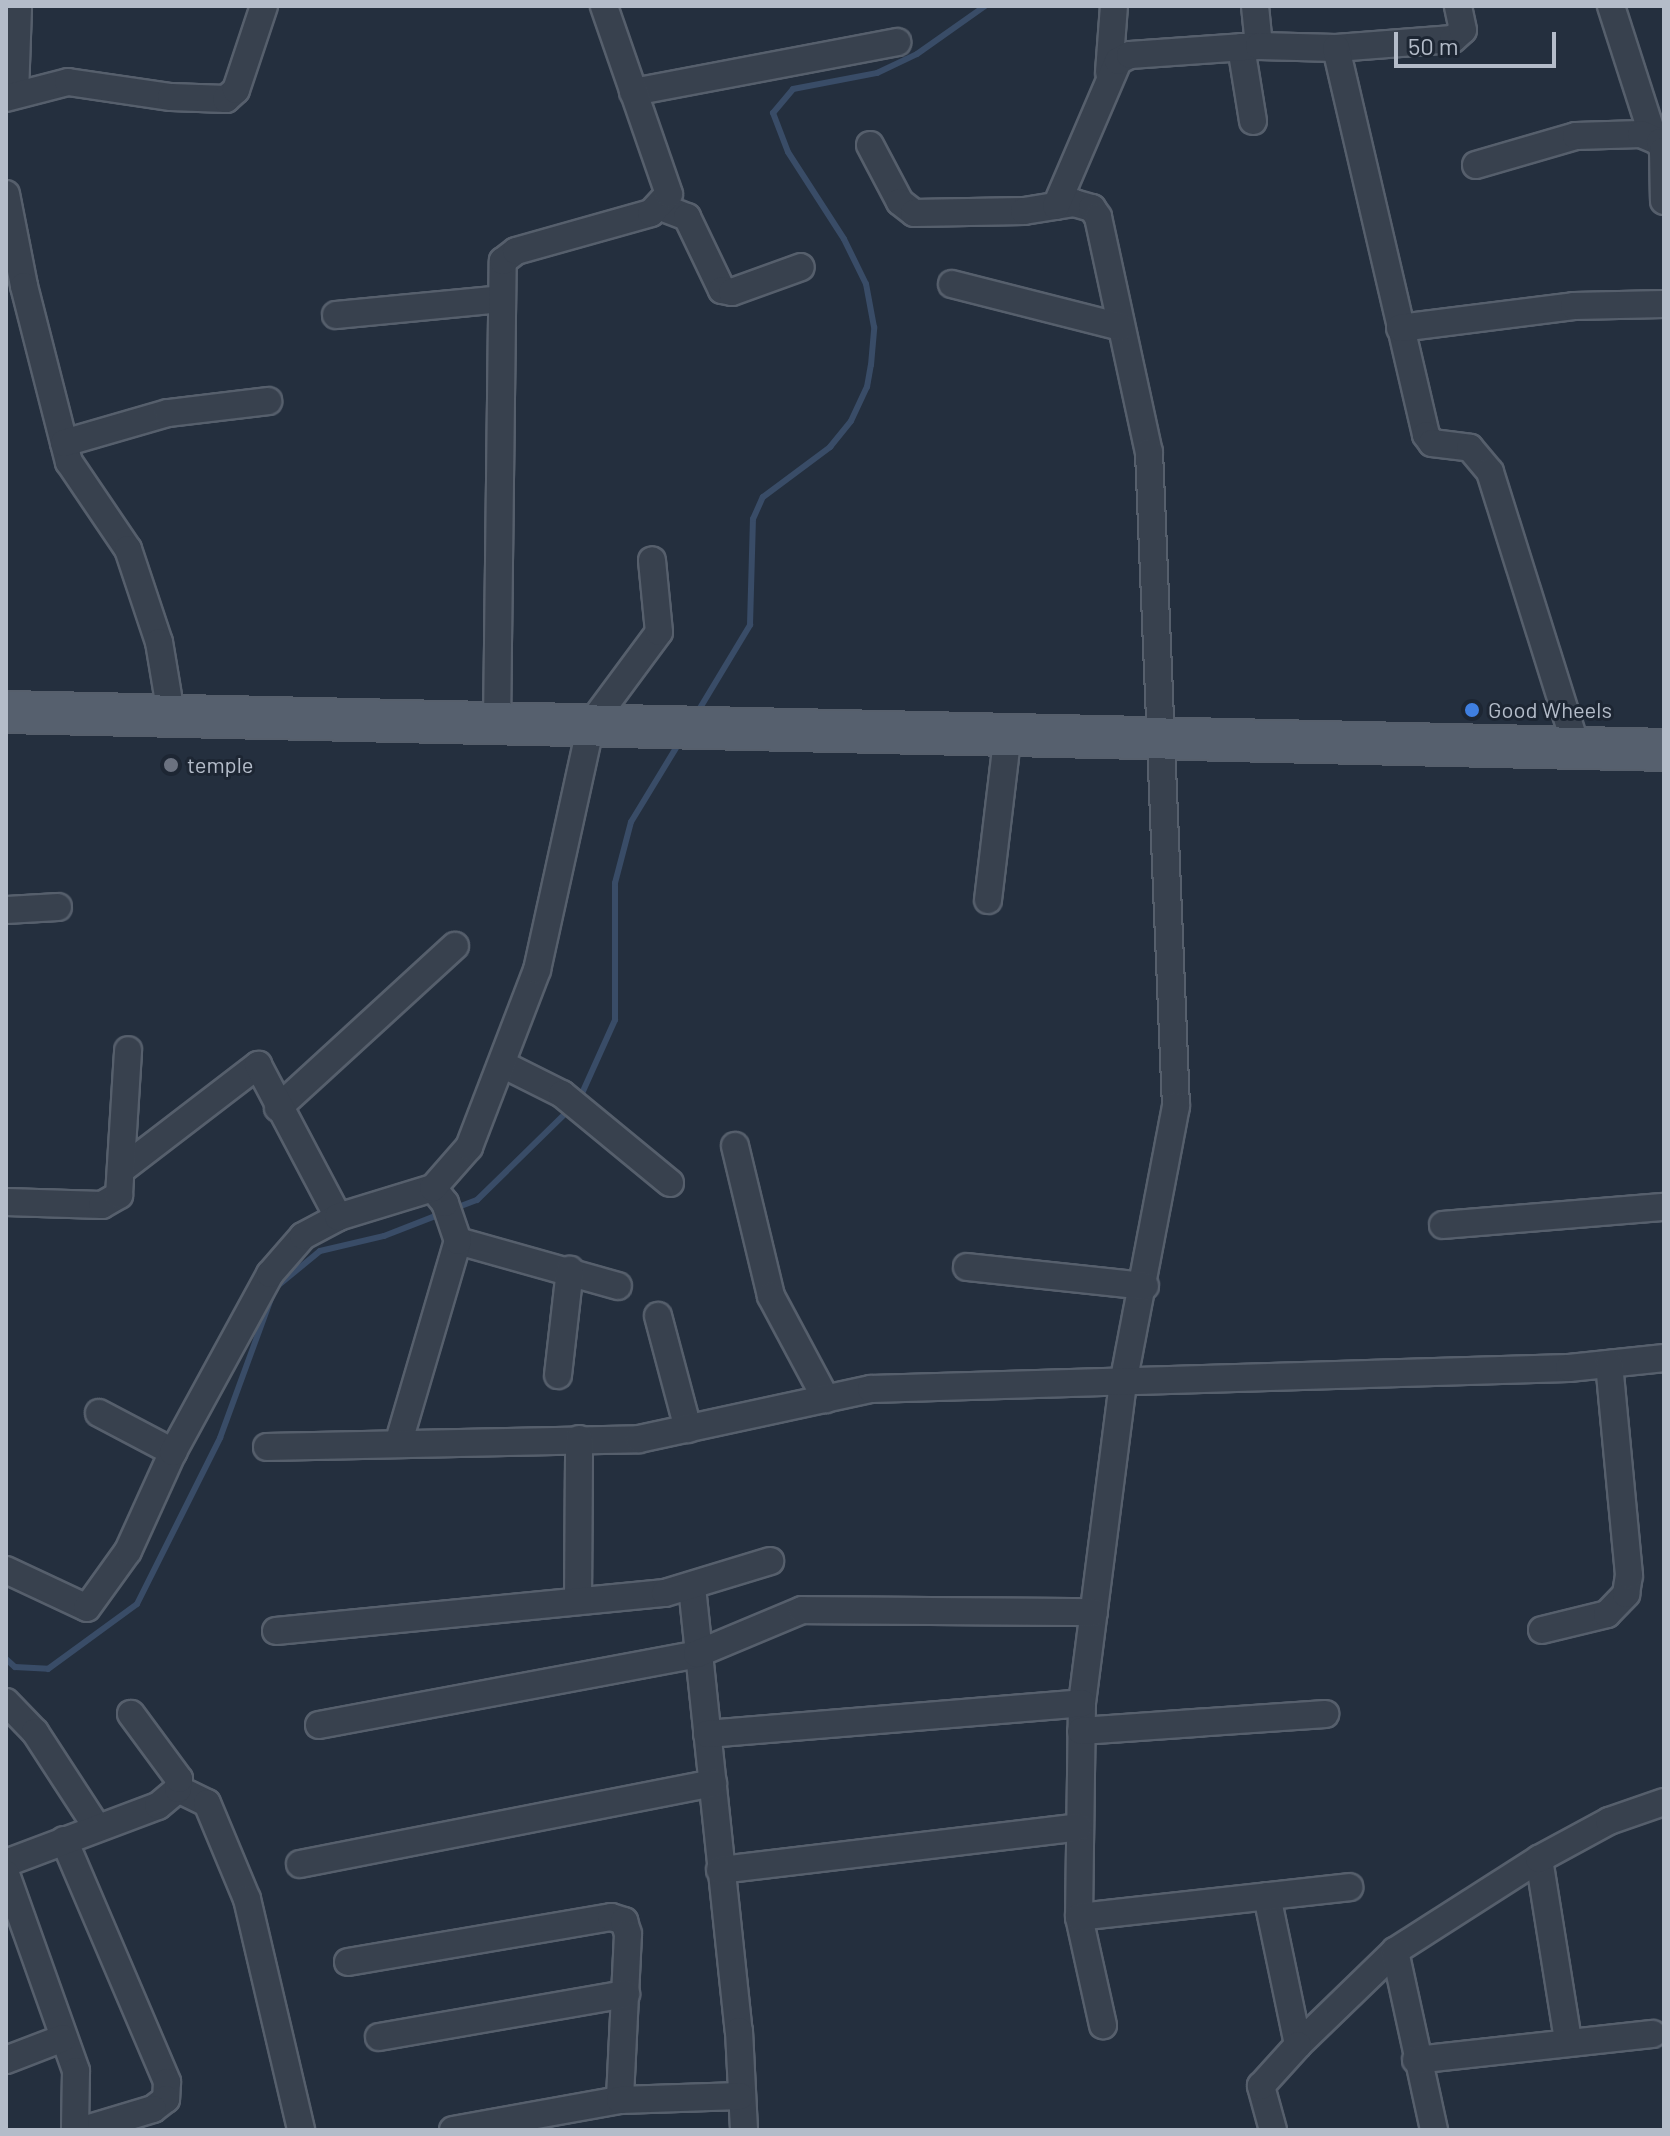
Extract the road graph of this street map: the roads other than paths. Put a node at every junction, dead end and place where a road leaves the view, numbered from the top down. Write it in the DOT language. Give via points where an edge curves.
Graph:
graph roads {
  1 [pos="18,6"];
  2 [pos="264,6"];
  3 [pos="604,6"];
  4 [pos="1114,6"];
  5 [pos="1255,6"];
  6 [pos="1458,6"];
  7 [pos="1611,6"];
  8 [pos="897,42"];
  9 [pos="1250,46"];
  10 [pos="1336,48"];
  11 [pos="1109,72"];
  12 [pos="633,92"];
  13 [pos="10,96"];
  14 [pos="1253,121"];
  15 [pos="1653,137"];
  16 [pos="870,145"];
  17 [pos="1476,165"];
  18 [pos="6,194"];
  19 [pos="1664,201"];
  20 [pos="1056,206"];
  21 [pos="661,207"];
  22 [pos="801,267"];
  23 [pos="952,284"];
  24 [pos="15,287"];
  25 [pos="501,299"];
  26 [pos="1664,304"];
  27 [pos="336,315"];
  28 [pos="1121,327"];
  29 [pos="1400,328"];
  30 [pos="268,401"];
  31 [pos="64,443"];
  32 [pos="652,560"];
  33 [pos="6,689"];
  34 [pos="168,696"];
  35 [pos="6,712"];
  36 [pos="498,716"];
  37 [pos="591,724"];
  38 [pos="1008,732"];
  39 [pos="1160,736"];
  40 [pos="1576,747"];
  41 [pos="1664,750"];
  42 [pos="988,900"];
  43 [pos="58,907"];
  44 [pos="6,910"];
  45 [pos="455,946"];
  46 [pos="128,1050"];
  47 [pos="502,1064"];
  48 [pos="278,1108"];
  49 [pos="735,1146"];
  50 [pos="125,1167"];
  51 [pos="670,1183"];
  52 [pos="439,1196"];
  53 [pos="6,1202"];
  54 [pos="1664,1207"];
  55 [pos="338,1217"];
  56 [pos="1443,1225"];
  57 [pos="456,1235"];
  58 [pos="967,1267"];
  59 [pos="570,1270"];
  60 [pos="618,1286"];
  61 [pos="1145,1286"];
  62 [pos="658,1316"];
  63 [pos="1664,1358"];
  64 [pos="1609,1364"];
  65 [pos="558,1375"];
  66 [pos="1123,1383"];
  67 [pos="826,1399"];
  68 [pos="99,1413"];
  69 [pos="688,1429"];
  70 [pos="579,1439"];
  71 [pos="399,1441"];
  72 [pos="267,1447"];
  73 [pos="173,1452"];
  74 [pos="770,1561"];
  75 [pos="6,1570"];
  76 [pos="692,1587"];
  77 [pos="578,1601"];
  78 [pos="1094,1612"];
  79 [pos="1542,1630"];
  80 [pos="276,1631"];
  81 [pos="697,1654"];
  82 [pos="1082,1703"];
  83 [pos="131,1714"];
  84 [pos="1325,1714"];
  85 [pos="12,1715"];
  86 [pos="319,1725"];
  87 [pos="1081,1731"];
  88 [pos="707,1734"];
  89 [pos="713,1783"];
  90 [pos="178,1789"];
  91 [pos="1664,1802"];
  92 [pos="96,1826"];
  93 [pos="1078,1827"];
  94 [pos="64,1840"];
  95 [pos="1539,1859"];
  96 [pos="6,1863"];
  97 [pos="300,1864"];
  98 [pos="720,1870"];
  99 [pos="6,1874"];
  100 [pos="1349,1887"];
  101 [pos="1267,1896"];
  102 [pos="1079,1917"];
  103 [pos="1395,1951"];
  104 [pos="18,1953"];
  105 [pos="348,1962"];
  106 [pos="626,1994"];
  107 [pos="1103,2025"];
  108 [pos="1653,2034"];
  109 [pos="379,2037"];
  110 [pos="63,2038"];
  111 [pos="1568,2041"];
  112 [pos="1298,2045"];
  113 [pos="6,2060"];
  114 [pos="1416,2060"];
  115 [pos="740,2096"];
  116 [pos="620,2100"];
  117 [pos="75,2130"];
  118 [pos="83,2130"];
  119 [pos="301,2130"];
  120 [pos="453,2130"];
  121 [pos="744,2130"];
  122 [pos="1273,2130"];
  123 [pos="1434,2130"];
  1 -- 13 [label="street"];
  2 -- 13 [label="street" via="236,90 226,99 171,97 90,82"];
  3 -- 12 [label="street"];
  4 -- 11 [label="street"];
  5 -- 9 [label="street"];
  6 -- 10 [label="street" via="1463,30 1453,39"];
  7 -- 15 [label="street"];
  8 -- 12 [label="street"];
  9 -- 10 [label="street"];
  9 -- 11 [label="street" via="1130,55"];
  9 -- 14 [label="street"];
  10 -- 29 [label="street"];
  11 -- 20 [label="street"];
  12 -- 21 [label="street" via="666,178 669,194"];
  15 -- 17 [label="street" via="1576,136"];
  15 -- 19 [label="street" via="1663,151"];
  16 -- 20 [label="street" via="900,202 914,213"];
  18 -- 24 [label="street"];
  20 -- 28 [label="street" via="1085,203 1098,217"];
  21 -- 22 [label="street" via="687,217 722,290 732,292"];
  21 -- 25 [label="street" via="516,251 503,261"];
  23 -- 28 [label="street"];
  24 -- 31 [label="street"];
  25 -- 27 [label="street"];
  25 -- 36 [label="street" via="504,471"];
  26 -- 29 [label="street" via="1574,306"];
  28 -- 39 [label="street" via="1152,475"];
  29 -- 40 [label="street" via="1426,435 1432,443 1470,448 1490,472"];
  30 -- 31 [label="street" via="168,413"];
  31 -- 34 [label="street" via="78,479 128,549 159,642"];
  32 -- 37 [label="street" via="659,632"];
  33 -- 34 [label="main road"];
  34 -- 36 [label="main road"];
  35 -- 36 [label="main road"];
  36 -- 37 [label="main road"];
  37 -- 38 [label="main road" via="726,732"];
  37 -- 47 [label="street" via="537,970"];
  38 -- 39 [label="main road"];
  38 -- 42 [label="street"];
  39 -- 40 [label="main road"];
  39 -- 61 [label="street" via="1176,1106"];
  40 -- 41 [label="main road"];
  43 -- 44 [label="street"];
  45 -- 48 [label="street"];
  46 -- 50 [label="street"];
  47 -- 51 [label="street" via="571,1103"];
  47 -- 52 [label="street" via="469,1147"];
  48 -- 50 [label="street" via="258,1065"];
  48 -- 55 [label="street"];
  49 -- 67 [label="street" via="771,1296"];
  50 -- 53 [label="street" via="119,1195 112,1202"];
  52 -- 55 [label="street"];
  52 -- 57 [label="street"];
  54 -- 56 [label="street"];
  55 -- 73 [label="street" via="303,1236 270,1274"];
  57 -- 59 [label="street"];
  57 -- 71 [label="street"];
  58 -- 61 [label="street"];
  59 -- 60 [label="street"];
  59 -- 65 [label="street"];
  61 -- 66 [label="street"];
  62 -- 69 [label="street"];
  63 -- 64 [label="street"];
  64 -- 66 [label="street"];
  64 -- 79 [label="street" via="1629,1575 1626,1594 1607,1614"];
  66 -- 67 [label="street" via="871,1389"];
  66 -- 78 [label="street"];
  67 -- 69 [label="street"];
  68 -- 73 [label="street"];
  69 -- 70 [label="street" via="639,1439"];
  70 -- 71 [label="street"];
  70 -- 77 [label="street"];
  71 -- 72 [label="street"];
  73 -- 75 [label="street" via="128,1551 87,1608"];
  74 -- 76 [label="street"];
  76 -- 77 [label="street"];
  76 -- 81 [label="street"];
  77 -- 80 [label="street"];
  78 -- 81 [label="street" via="828,1607 791,1614"];
  78 -- 82 [label="street"];
  81 -- 86 [label="street"];
  81 -- 88 [label="street"];
  82 -- 87 [label="street"];
  82 -- 88 [label="street"];
  83 -- 90 [label="street" via="179,1779"];
  84 -- 87 [label="street"];
  85 -- 92 [label="street"];
  87 -- 93 [label="street"];
  88 -- 89 [label="street"];
  89 -- 97 [label="street"];
  89 -- 98 [label="street"];
  90 -- 92 [label="street" via="158,1806"];
  90 -- 119 [label="street" via="207,1803 247,1899"];
  91 -- 95 [label="street" via="1609,1821"];
  92 -- 94 [label="street"];
  93 -- 98 [label="street"];
  93 -- 102 [label="street"];
  94 -- 96 [label="street"];
  94 -- 118 [label="street" via="167,2082 166,2099 153,2109"];
  95 -- 103 [label="street"];
  95 -- 111 [label="street"];
  98 -- 115 [label="street" via="739,2031"];
  99 -- 104 [label="street"];
  100 -- 101 [label="street"];
  101 -- 102 [label="street"];
  101 -- 112 [label="street"];
  102 -- 107 [label="street"];
  103 -- 112 [label="street"];
  103 -- 114 [label="street"];
  104 -- 110 [label="street"];
  105 -- 106 [label="street" via="611,1917 624,1921 628,1934"];
  106 -- 109 [label="street"];
  106 -- 116 [label="street"];
  108 -- 111 [label="street"];
  110 -- 113 [label="street"];
  110 -- 117 [label="street" via="76,2071"];
  111 -- 114 [label="street"];
  112 -- 122 [label="street" via="1261,2086"];
  114 -- 123 [label="street"];
  115 -- 116 [label="street"];
  115 -- 121 [label="street"];
  116 -- 120 [label="street"];
}
